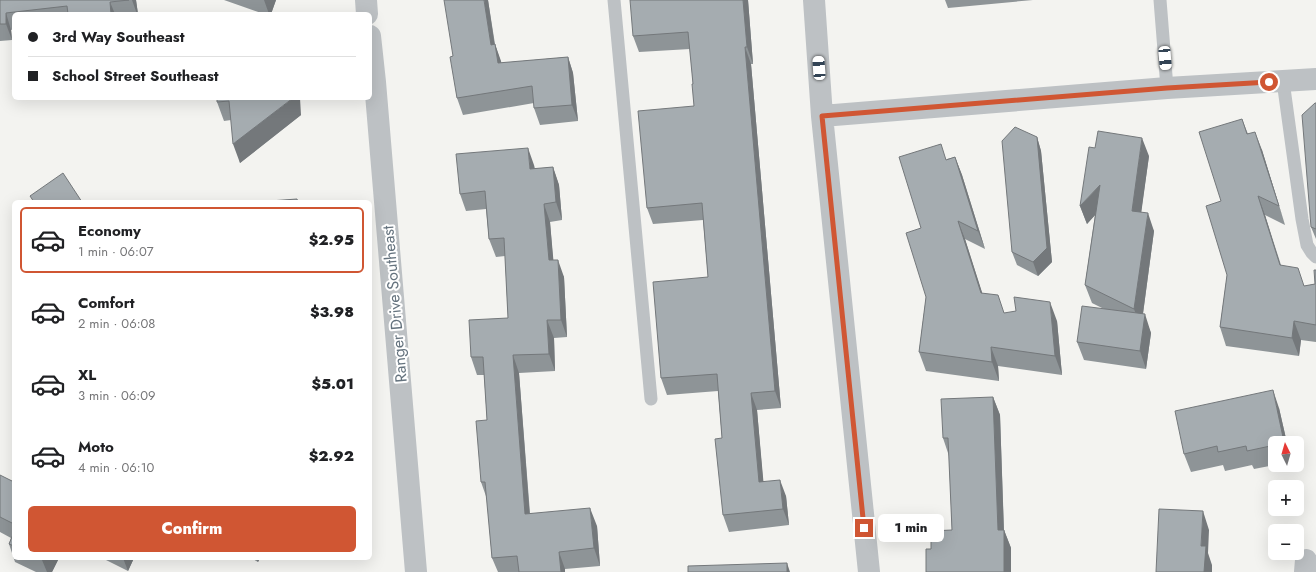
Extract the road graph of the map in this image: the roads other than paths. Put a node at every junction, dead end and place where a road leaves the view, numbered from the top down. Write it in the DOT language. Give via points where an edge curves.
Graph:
graph roads {
  1 [pos="366,0"];
  2 [pos="614,0"];
  3 [pos="814,0"];
  4 [pos="1160,0"];
  5 [pos="367,12"];
  6 [pos="372,51"];
  7 [pos="1316,79"];
  8 [pos="1283,81"];
  9 [pos="1167,88"];
  10 [pos="822,116"];
  11 [pos="1316,256"];
  12 [pos="651,399"];
  13 [pos="416,572"];
  14 [pos="869,572"];
  1 -- 5 [label="street"];
  2 -- 12 [label="lane"];
  3 -- 10 [label="street"];
  4 -- 9 [label="lane"];
  6 -- 13 [label="street, Ranger Drive Southeast"];
  7 -- 8 [label="street"];
  8 -- 9 [label="street"];
  8 -- 11 [label="lane" via="1302,219 1307,245"];
  9 -- 10 [label="street"];
  10 -- 14 [label="street"];
}
